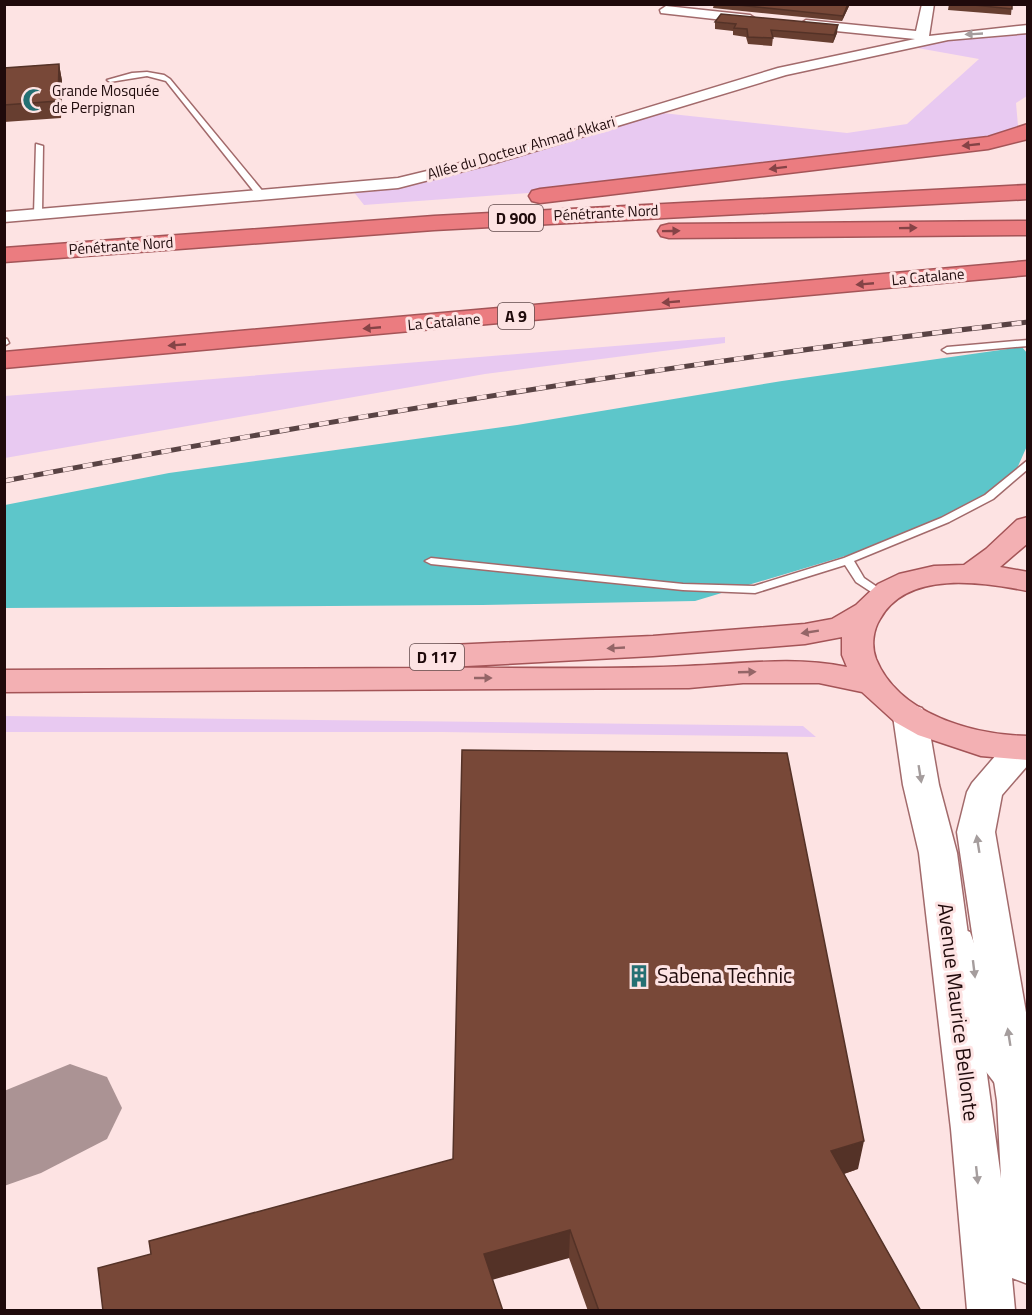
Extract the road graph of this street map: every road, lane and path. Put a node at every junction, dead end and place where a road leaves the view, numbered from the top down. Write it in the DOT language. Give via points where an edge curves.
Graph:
graph roads {
  1 [pos="928,4"];
  2 [pos="666,10"];
  3 [pos="770,21"];
  4 [pos="793,23"];
  5 [pos="1028,28"];
  6 [pos="920,38"];
  7 [pos="110,80"];
  8 [pos="1028,130"];
  9 [pos="39,146"];
  10 [pos="1028,180"];
  11 [pos="1028,192"];
  12 [pos="262,196"];
  13 [pos="38,214"];
  14 [pos="4,217"];
  15 [pos="1028,228"];
  16 [pos="36,237"];
  17 [pos="4,240"];
  18 [pos="4,257"];
  19 [pos="1028,268"];
  20 [pos="1028,287"];
  21 [pos="1028,343"];
  22 [pos="947,350"];
  23 [pos="4,360"];
  24 [pos="4,378"];
  25 [pos="1028,463"];
  26 [pos="1028,526"];
  27 [pos="848,560"];
  28 [pos="431,561"];
  29 [pos="972,573"];
  30 [pos="1028,582"];
  31 [pos="873,604"];
  32 [pos="4,665"];
  33 [pos="4,681"];
  34 [pos="873,683"];
  35 [pos="910,716"];
  36 [pos="1024,748"];
  37 [pos="938,853"];
  38 [pos="1000,1117"];
  39 [pos="1028,1262"];
  40 [pos="991,1311"];
  1 -- 6 [label="street"];
  2 -- 3 [label="street"];
  4 -- 6 [label="street"];
  5 -- 6 [label="street, Allée du Docteur Ahmad Akkari, one-way"];
  6 -- 12 [label="street, Allée du Docteur Ahmad Akkari" via="783,71 439,174 398,183"];
  7 -- 12 [label="lane" via="144,73 159,74 168,80"];
  8 -- 16 [label="highway, one-way" via="988,143 555,195"];
  9 -- 13 [label="lane"];
  10 -- 16 [label="highway, Pénétrante Nord / D 900"];
  11 -- 18 [label="highway, Pénétrante Nord / D 900" via="434,223"];
  12 -- 13 [label="street, Allée du Docteur Ahmad Akkari"];
  13 -- 14 [label="street, Allée du Docteur Ahmad Akkari"];
  18 -- 15 [label="highway, one-way" via="580,232"];
  16 -- 17 [label="highway, Pénétrante Nord / D 900"];
  19 -- 23 [label="highway, La Catalane / A 9, one-way"];
  20 -- 24 [label="highway, La Catalane / A 9"];
  21 -- 22 [label="lane"];
  25 -- 27 [label="lane" via="989,497 945,520"];
  26 -- 29 [label="main road"];
  27 -- 28 [label="lane" via="756,590 683,587"];
  27 -- 31 [label="lane"];
  29 -- 30 [label="main road"];
  29 -- 31 [label="main road" via="937,574 917,580"];
  31 -- 32 [label="main road, D 117, one-way" via="841,627 805,634 653,646 343,661"];
  31 -- 34 [label="main road" via="857,635 859,659"];
  33 -- 34 [label="main road, D 117, one-way" via="689,677 819,672"];
  34 -- 35 [label="main road"];
  35 -- 36 [label="main road" via="944,733 972,741"];
  35 -- 37 [label="street, Avenue Maurice Bellonte, one-way" via="921,785"];
  38 -- 36 [label="street, Avenue Maurice Bellonte, one-way" via="976,832 985,792"];
  37 -- 38 [label="street, Avenue Maurice Bellonte"];
  37 -- 38 [label="lane, one-way" via="972,957 985,1060"];
  38 -- 39 [label="street, Avenue Maurice Bellonte" via="1015,1161"];
  38 -- 40 [label="street, Avenue Maurice Bellonte, one-way"];
}
